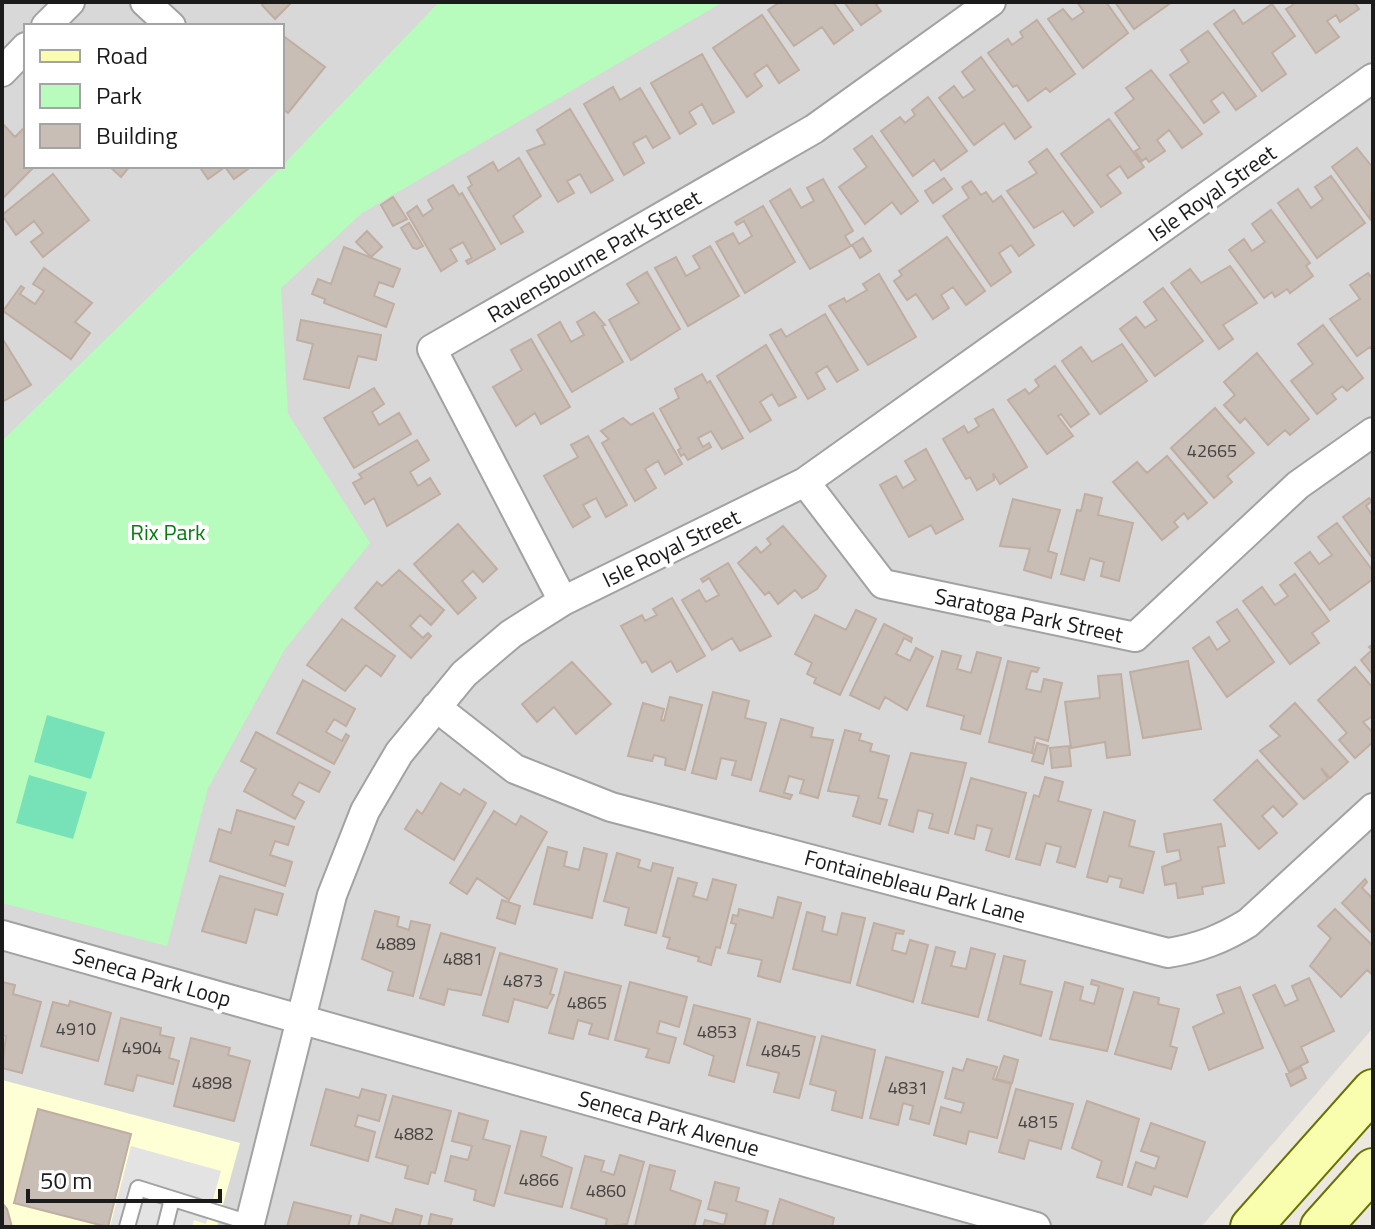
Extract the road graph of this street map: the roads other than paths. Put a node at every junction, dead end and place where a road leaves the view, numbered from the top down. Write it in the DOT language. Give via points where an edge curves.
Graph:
graph roads {
  1 [pos="70,2"];
  2 [pos="145,2"];
  3 [pos="991,2"];
  4 [pos="48,24"];
  5 [pos="169,24"];
  6 [pos="24,49"];
  7 [pos="2,72"];
  8 [pos="1373,78"];
  9 [pos="1373,432"];
  10 [pos="805,482"];
  11 [pos="563,601"];
  12 [pos="436,707"];
  13 [pos="1373,808"];
  14 [pos="2,935"];
  15 [pos="301,1019"];
  16 [pos="1373,1090"];
  17 [pos="1373,1169"];
  18 [pos="172,1199"];
  19 [pos="250,1225"];
  20 [pos="127,1227"];
  21 [pos="165,1227"];
  22 [pos="1036,1227"];
  23 [pos="1251,1227"];
  24 [pos="1321,1227"];
  1 -- 4 [label="street"];
  2 -- 5 [label="street"];
  3 -- 11 [label="street, Ravensbourne Park Street" via="814,129 432,349"];
  6 -- 7 [label="street"];
  8 -- 10 [label="street, Isle Royal Street"];
  9 -- 10 [label="street, Saratoga Park Street" via="1298,485 1135,637 883,584"];
  10 -- 11 [label="street, Isle Royal Street"];
  11 -- 12 [label="street, Isle Royal Street" via="511,634 464,674"];
  12 -- 13 [label="street, Fontainebleau Park Lane" via="515,769 611,807 1168,953 1197,949 1248,923"];
  12 -- 15 [label="street, Isle Royal Street" via="399,753 365,811 332,895"];
  14 -- 15 [label="street, Seneca Park Loop"];
  15 -- 19 [label="street, Isle Royal Street"];
  15 -- 22 [label="street, Seneca Park Avenue"];
  16 -- 23 [label="main road"];
  17 -- 24 [label="main road"];
  18 -- 19 [label="lane"];
  18 -- 20 [label="lane" via="138,1188"];
  18 -- 21 [label="lane"];
}
